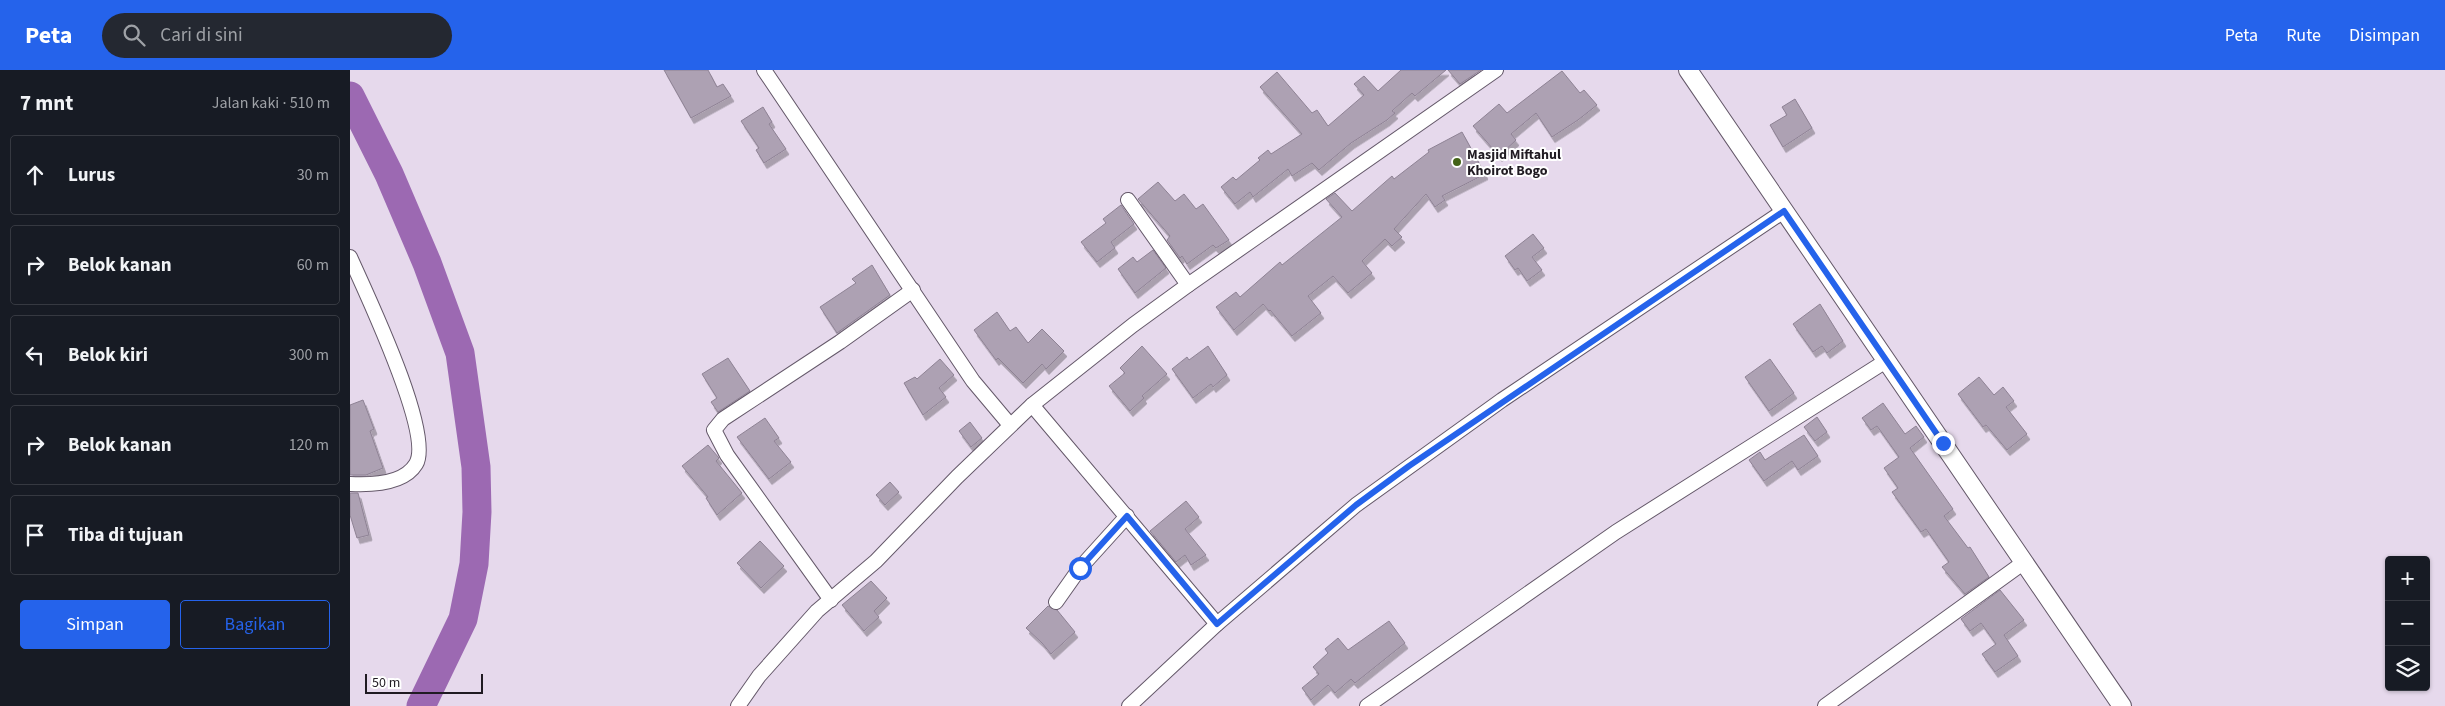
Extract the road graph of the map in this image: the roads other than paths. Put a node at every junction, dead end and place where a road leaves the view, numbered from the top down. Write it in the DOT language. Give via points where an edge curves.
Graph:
graph roads {
  1 [pos="764,70"];
  2 [pos="1496,70"];
  3 [pos="1688,70"];
  4 [pos="1128,200"];
  5 [pos="1784,211"];
  6 [pos="350,257"];
  7 [pos="1188,285"];
  8 [pos="913,290"];
  9 [pos="1886,361"];
  10 [pos="1032,405"];
  11 [pos="1010,424"];
  12 [pos="350,484"];
  13 [pos="1127,516"];
  14 [pos="2023,562"];
  15 [pos="831,600"];
  16 [pos="1056,602"];
  17 [pos="1217,624"];
  18 [pos="738,706"];
  19 [pos="1129,706"];
  20 [pos="1367,706"];
  21 [pos="1825,706"];
  22 [pos="2122,706"];
  1 -- 8 [label="street"];
  2 -- 7 [label="street"];
  3 -- 5 [label="street"];
  4 -- 7 [label="street"];
  5 -- 9 [label="street"];
  5 -- 17 [label="street" via="1409,466 1356,505"];
  6 -- 12 [label="street" via="413,408 419,455 406,475 365,485"];
  7 -- 10 [label="street"];
  8 -- 11 [label="street" via="973,381"];
  8 -- 15 [label="street" via="723,419 714,430 726,455"];
  9 -- 14 [label="street"];
  9 -- 20 [label="street" via="1616,532"];
  10 -- 11 [label="street"];
  10 -- 13 [label="street"];
  11 -- 15 [label="street" via="876,561"];
  13 -- 16 [label="street" via="1080,568"];
  13 -- 17 [label="street"];
  14 -- 21 [label="street"];
  14 -- 22 [label="street"];
  15 -- 18 [label="street" via="799,631"];
  17 -- 19 [label="street"];
}
